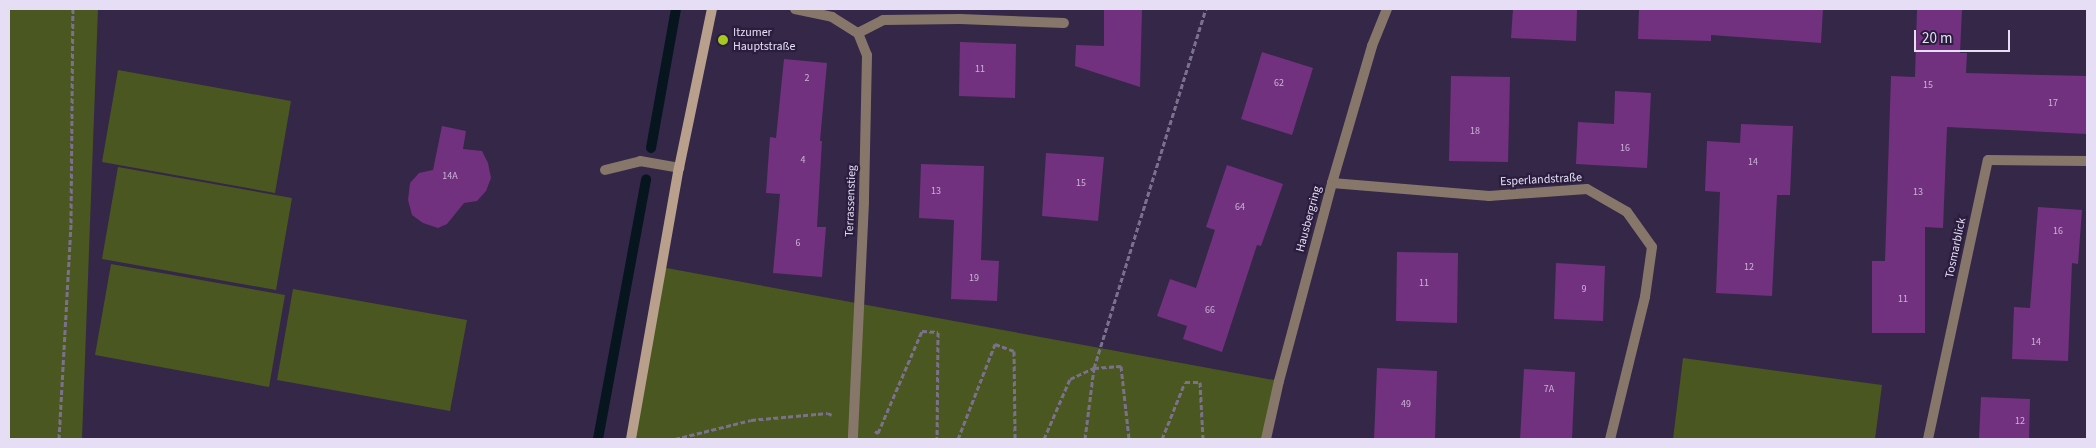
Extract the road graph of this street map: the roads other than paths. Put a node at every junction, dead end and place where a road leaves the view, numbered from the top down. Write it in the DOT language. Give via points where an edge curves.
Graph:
graph roads {
  1 [pos="712,9"];
  2 [pos="795,9"];
  3 [pos="1388,9"];
  4 [pos="1064,23"];
  5 [pos="858,33"];
  6 [pos="2087,161"];
  7 [pos="679,168"];
  8 [pos="605,170"];
  9 [pos="1332,183"];
  10 [pos="631,439"];
  11 [pos="854,439"];
  12 [pos="1266,439"];
  13 [pos="1610,439"];
  14 [pos="1928,439"];
  1 -- 7 [label="main road"];
  2 -- 5 [label="street" via="832,16"];
  3 -- 9 [label="street, Hausbergring" via="1372,46"];
  4 -- 5 [label="street" via="883,20"];
  5 -- 11 [label="street, Terrassenstieg" via="867,55"];
  6 -- 14 [label="street, Tosmarblick" via="1988,160"];
  7 -- 8 [label="street" via="640,161"];
  7 -- 10 [label="main road"];
  9 -- 12 [label="street, Hausbergring"];
  9 -- 13 [label="street, Esperlandstraße" via="1489,196 1587,189 1627,212 1652,247 1645,297"];
}
